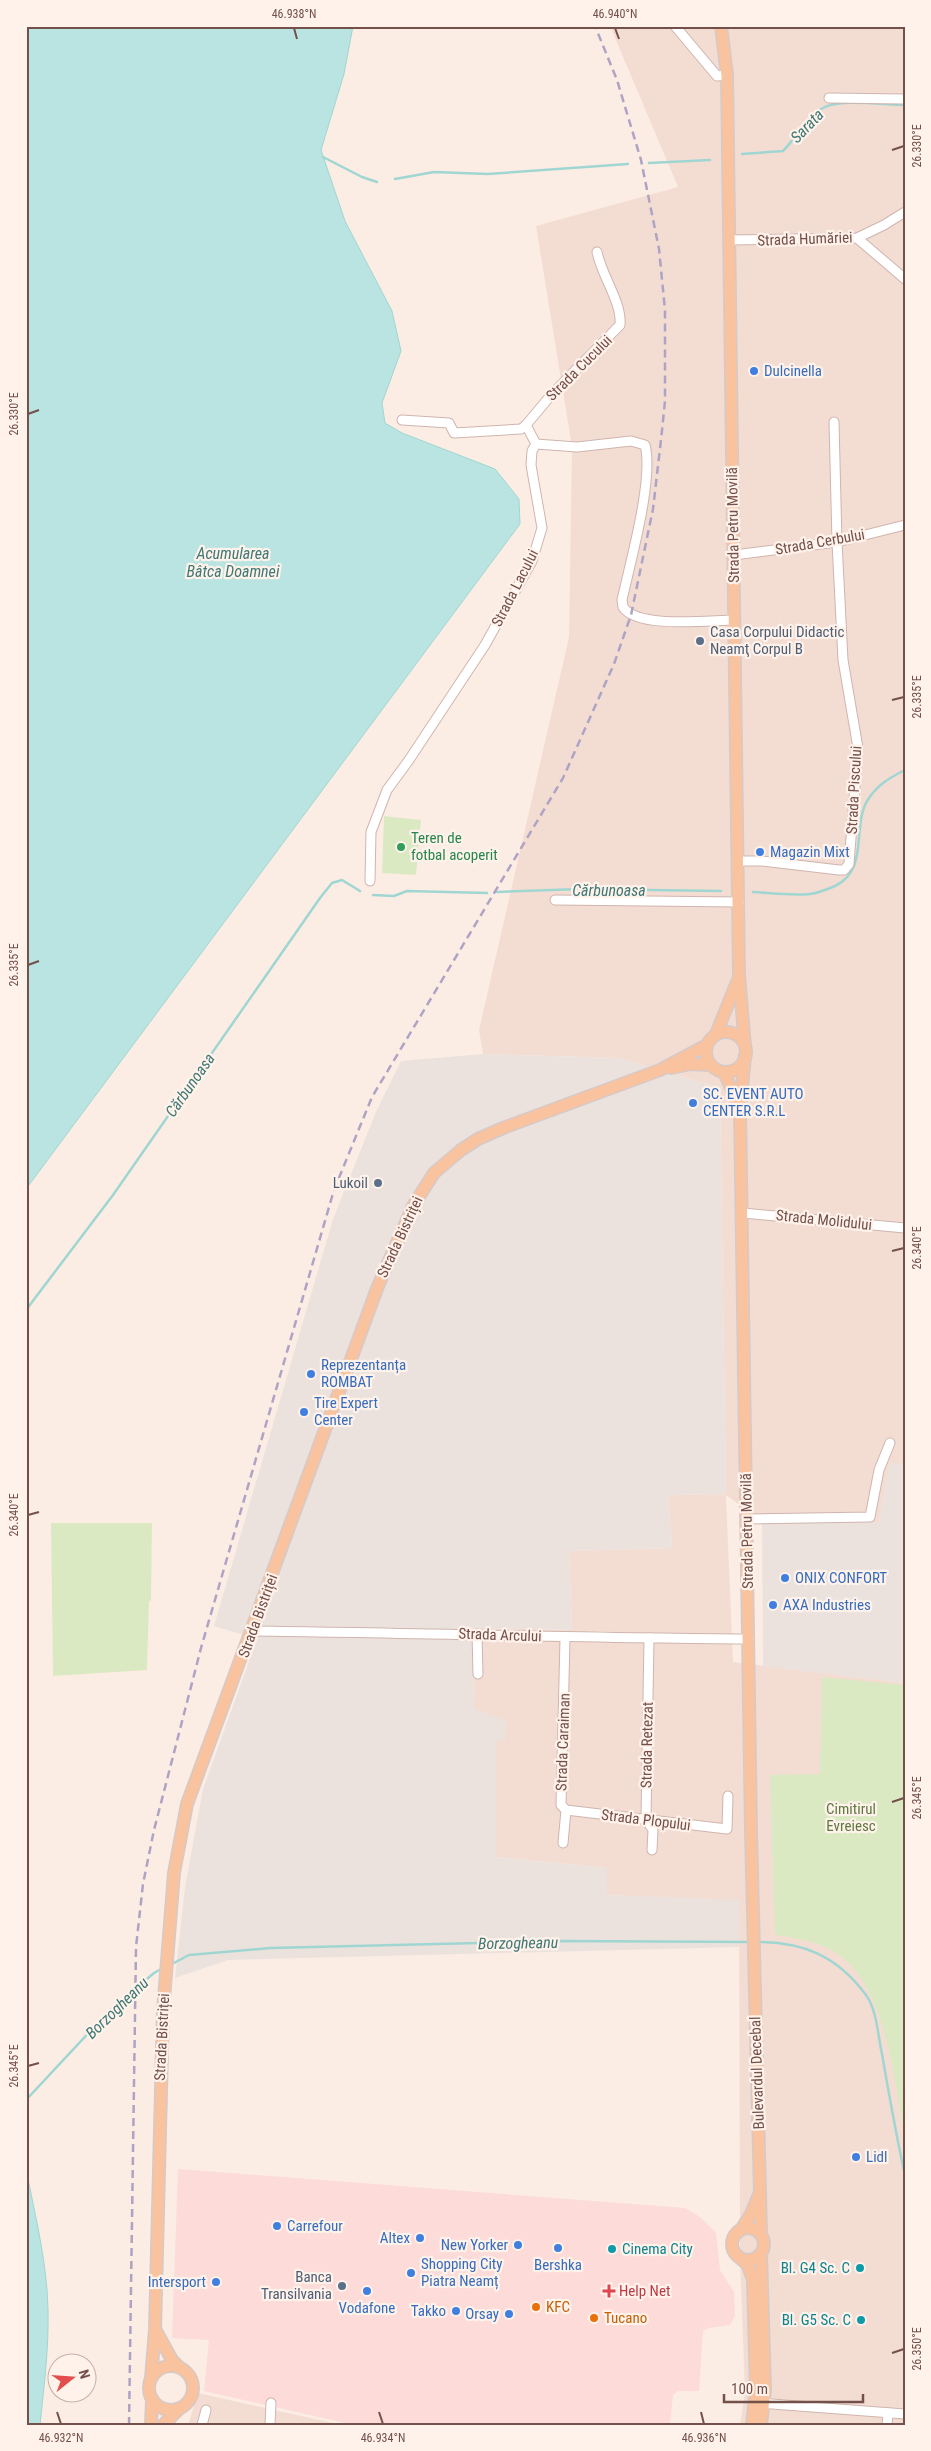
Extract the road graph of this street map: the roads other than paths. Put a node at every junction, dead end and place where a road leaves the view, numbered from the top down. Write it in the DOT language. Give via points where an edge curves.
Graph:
graph roads {
  1 [pos="675,26"];
  2 [pos="721,26"];
  3 [pos="727,75"];
  4 [pos="829,98"];
  5 [pos="905,99"];
  6 [pos="905,212"];
  7 [pos="857,238"];
  8 [pos="729,240"];
  9 [pos="597,252"];
  10 [pos="905,279"];
  11 [pos="402,420"];
  12 [pos="834,422"];
  13 [pos="526,426"];
  14 [pos="536,444"];
  15 [pos="905,525"];
  16 [pos="836,542"];
  17 [pos="734,555"];
  18 [pos="734,620"];
  19 [pos="738,861"];
  20 [pos="370,881"];
  21 [pos="555,900"];
  22 [pos="739,902"];
  23 [pos="739,975"];
  24 [pos="716,1034"];
  25 [pos="706,1045"];
  26 [pos="745,1051"];
  27 [pos="710,1065"];
  28 [pos="660,1070"];
  29 [pos="724,1072"];
  30 [pos="740,1111"];
  31 [pos="743,1213"];
  32 [pos="905,1228"];
  33 [pos="890,1443"];
  34 [pos="747,1519"];
  35 [pos="252,1631"];
  36 [pos="477,1634"];
  37 [pos="565,1638"];
  38 [pos="649,1638"];
  39 [pos="748,1639"];
  40 [pos="478,1674"];
  41 [pos="728,1796"];
  42 [pos="566,1810"];
  43 [pos="646,1819"];
  44 [pos="563,1843"];
  45 [pos="652,1850"];
  46 [pos="753,1951"];
  47 [pos="759,2195"];
  48 [pos="740,2231"];
  49 [pos="761,2234"];
  50 [pos="761,2254"];
  51 [pos="740,2258"];
  52 [pos="155,2330"];
  53 [pos="179,2367"];
  54 [pos="151,2378"];
  55 [pos="152,2398"];
  56 [pos="271,2403"];
  57 [pos="760,2403"];
  58 [pos="180,2408"];
  59 [pos="206,2410"];
  60 [pos="888,2413"];
  61 [pos="905,2414"];
  62 [pos="152,2425"];
  63 [pos="163,2425"];
  64 [pos="202,2425"];
  65 [pos="270,2425"];
  66 [pos="752,2425"];
  67 [pos="761,2425"];
  68 [pos="887,2425"];
  1 -- 3 [label="street" via="717,76"];
  2 -- 3 [label="main road, Strada Petru Movilă"];
  3 -- 8 [label="main road, Strada Petru Movilă"];
  4 -- 5 [label="street"];
  6 -- 7 [label="street, Strada Humăriei"];
  7 -- 8 [label="street, Strada Humăriei"];
  7 -- 10 [label="street"];
  8 -- 17 [label="main road, Strada Petru Movilă"];
  9 -- 13 [label="street, Strada Cucului" via="618,306 620,325 552,394"];
  11 -- 13 [label="street" via="449,423 454,433 521,429"];
  12 -- 16 [label="street, Strada Piscului"];
  13 -- 14 [label="street"];
  14 -- 18 [label="street" via="577,447 631,441 645,446 644,492 623,607 631,615 651,620"];
  14 -- 20 [label="street, Strada Lacului" via="531,465 542,528 532,560 485,644 387,790 371,832"];
  15 -- 16 [label="street, Strada Cerbului"];
  16 -- 17 [label="street, Strada Cerbului"];
  16 -- 19 [label="street, Strada Piscului" via="843,660 858,748 849,864 844,870 839,870"];
  17 -- 18 [label="main road, Strada Petru Movilă"];
  18 -- 19 [label="main road, Strada Petru Movilă"];
  19 -- 22 [label="main road, Strada Petru Movilă"];
  21 -- 22 [label="street"];
  22 -- 23 [label="main road, Strada Petru Movilă"];
  23 -- 24 [label="main road, Strada Petru Movilă"];
  23 -- 26 [label="main road, Strada Petru Movilă"];
  24 -- 25 [label="main road"];
  24 -- 26 [label="main road" via="733,1033 743,1041"];
  25 -- 27 [label="main road"];
  25 -- 28 [label="main road, Strada Bistriței"];
  26 -- 29 [label="main road" via="740,1066"];
  26 -- 30 [label="main road, Strada Petru Movilă"];
  27 -- 28 [label="main road, Strada Bistriței" via="690,1064"];
  27 -- 29 [label="main road"];
  28 -- 35 [label="main road, Strada Bistriței" via="478,1139 461,1150 426,1184 378,1286"];
  29 -- 30 [label="main road, Strada Petru Movilă"];
  30 -- 31 [label="main road, Strada Petru Movilă"];
  31 -- 32 [label="street, Strada Molidului"];
  31 -- 34 [label="main road, Strada Petru Movilă"];
  33 -- 34 [label="street" via="879,1470 870,1517"];
  34 -- 39 [label="main road, Strada Petru Movilă"];
  35 -- 36 [label="street, Strada Arcului"];
  35 -- 52 [label="main road, Strada Bistriței" via="187,1804 174,1868 160,2067"];
  36 -- 37 [label="street, Strada Arcului"];
  36 -- 40 [label="street"];
  37 -- 38 [label="street, Strada Arcului"];
  37 -- 42 [label="street, Strada Caraiman" via="561,1805"];
  38 -- 39 [label="street, Strada Arcului"];
  38 -- 43 [label="street, Strada Retezat"];
  39 -- 46 [label="main road, Strada Petru Movilă"];
  41 -- 43 [label="street, Strada Plopului" via="727,1829"];
  42 -- 43 [label="street, Strada Plopului"];
  42 -- 44 [label="street, Strada Caraiman"];
  43 -- 45 [label="street, Strada Retezat" via="653,1830"];
  46 -- 47 [label="main road, Bulevardul Decebal"];
  47 -- 48 [label="main road, Bulevardul Decebal"];
  47 -- 49 [label="main road, Bulevardul Decebal"];
  48 -- 49 [label="main road" via="751,2228"];
  48 -- 51 [label="main road" via="734,2236 732,2246"];
  49 -- 50 [label="main road" via="764,2245"];
  50 -- 51 [label="main road" via="752,2259"];
  50 -- 57 [label="main road" via="765,2342"];
  51 -- 57 [label="main road" via="748,2265 754,2280"];
  52 -- 53 [label="main road"];
  52 -- 54 [label="main road, Strada Bistriței"];
  53 -- 54 [label="main road" via="166,2366"];
  53 -- 58 [label="main road" via="188,2373 193,2385 190,2399"];
  54 -- 55 [label="main road" via="149,2392"];
  55 -- 58 [label="main road" via="167,2410"];
  55 -- 62 [label="main road"];
  56 -- 65 [label="street"];
  57 -- 60 [label="street"];
  57 -- 66 [label="main road"];
  57 -- 67 [label="main road"];
  58 -- 63 [label="main road"];
  59 -- 64 [label="street"];
  60 -- 61 [label="street"];
  60 -- 68 [label="street"];
}
